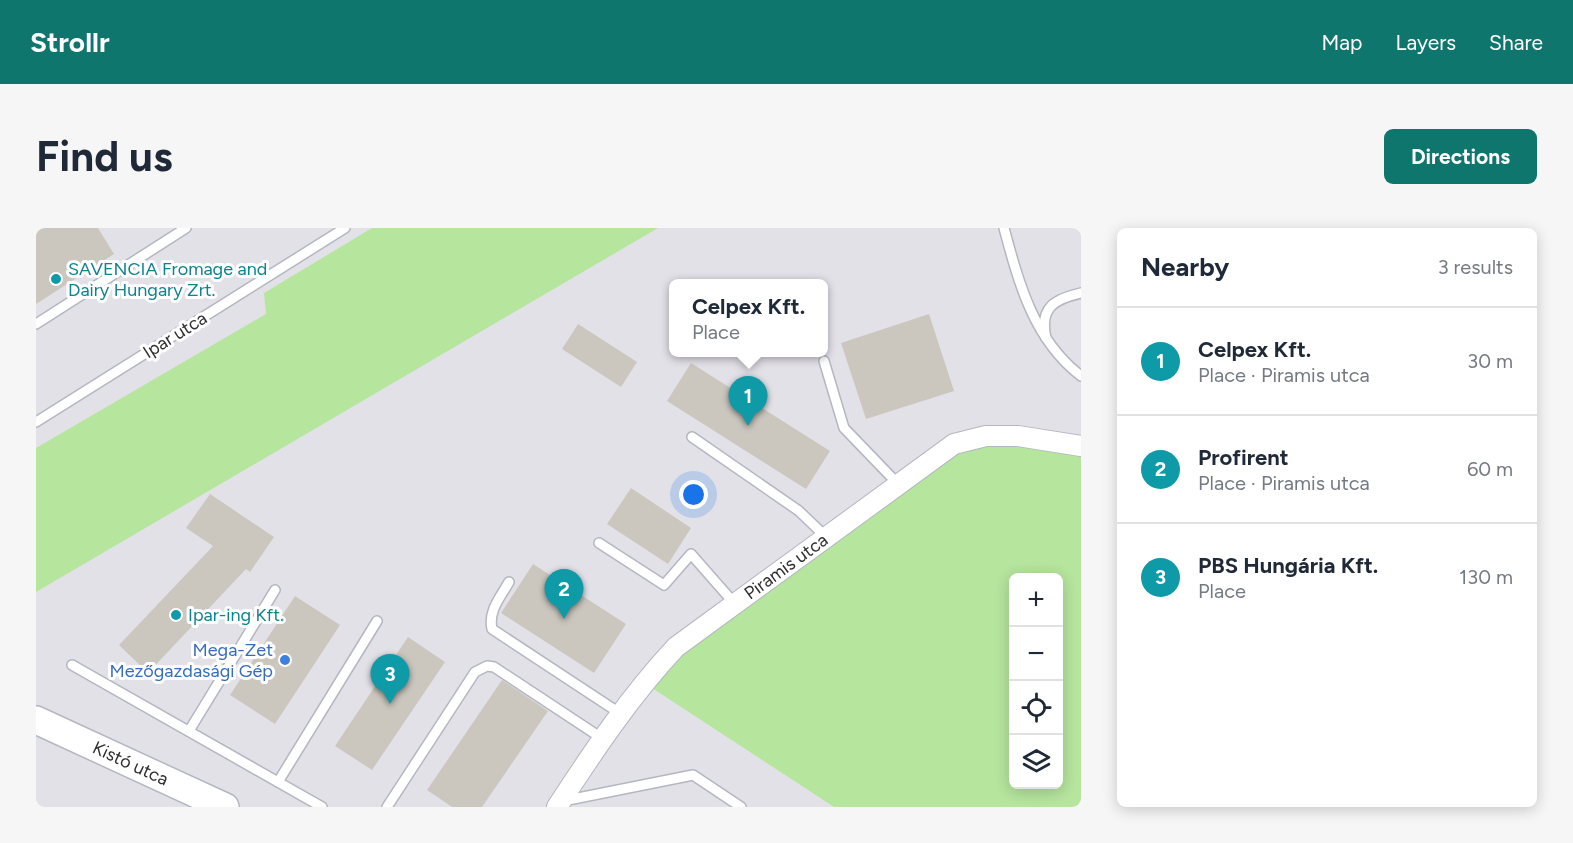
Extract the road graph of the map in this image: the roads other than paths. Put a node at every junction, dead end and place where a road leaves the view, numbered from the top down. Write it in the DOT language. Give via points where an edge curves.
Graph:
graph roads {
  1 [pos="186,228"];
  2 [pos="345,228"];
  3 [pos="1004,228"];
  4 [pos="1081,293"];
  5 [pos="36,324"];
  6 [pos="1047,343"];
  7 [pos="824,361"];
  8 [pos="1081,376"];
  9 [pos="36,422"];
  10 [pos="692,437"];
  11 [pos="1081,447"];
  12 [pos="898,484"];
  13 [pos="825,536"];
  14 [pos="599,543"];
  15 [pos="509,582"];
  16 [pos="275,590"];
  17 [pos="734,603"];
  18 [pos="377,621"];
  19 [pos="72,665"];
  20 [pos="621,714"];
  21 [pos="36,720"];
  22 [pos="189,731"];
  23 [pos="603,739"];
  24 [pos="278,782"];
  25 [pos="559,804"];
  26 [pos="225,807"];
  27 [pos="322,807"];
  28 [pos="387,807"];
  29 [pos="741,807"];
  1 -- 5 [label="lane"];
  2 -- 9 [label="lane, Ipar utca"];
  3 -- 6 [label="lane" via="1018,282"];
  4 -- 6 [label="lane" via="1057,300 1049,309 1044,318"];
  6 -- 8 [label="lane"];
  7 -- 12 [label="lane" via="844,428"];
  10 -- 13 [label="lane" via="799,511"];
  11 -- 12 [label="street, Piramis utca" via="1018,435 986,436 954,444"];
  12 -- 13 [label="street, Piramis utca"];
  13 -- 17 [label="street, Piramis utca"];
  14 -- 17 [label="lane" via="664,585 691,554"];
  15 -- 20 [label="lane" via="494,606 492,629"];
  16 -- 22 [label="lane"];
  17 -- 20 [label="street, Piramis utca" via="676,648 651,673"];
  18 -- 24 [label="lane"];
  19 -- 22 [label="lane"];
  20 -- 23 [label="street, Piramis utca"];
  21 -- 26 [label="street, Kistó utca"];
  22 -- 24 [label="lane"];
  23 -- 25 [label="street, Piramis utca"];
  23 -- 28 [label="lane" via="487,666 475,672"];
  24 -- 27 [label="lane"];
  25 -- 29 [label="lane" via="693,775"];
}
